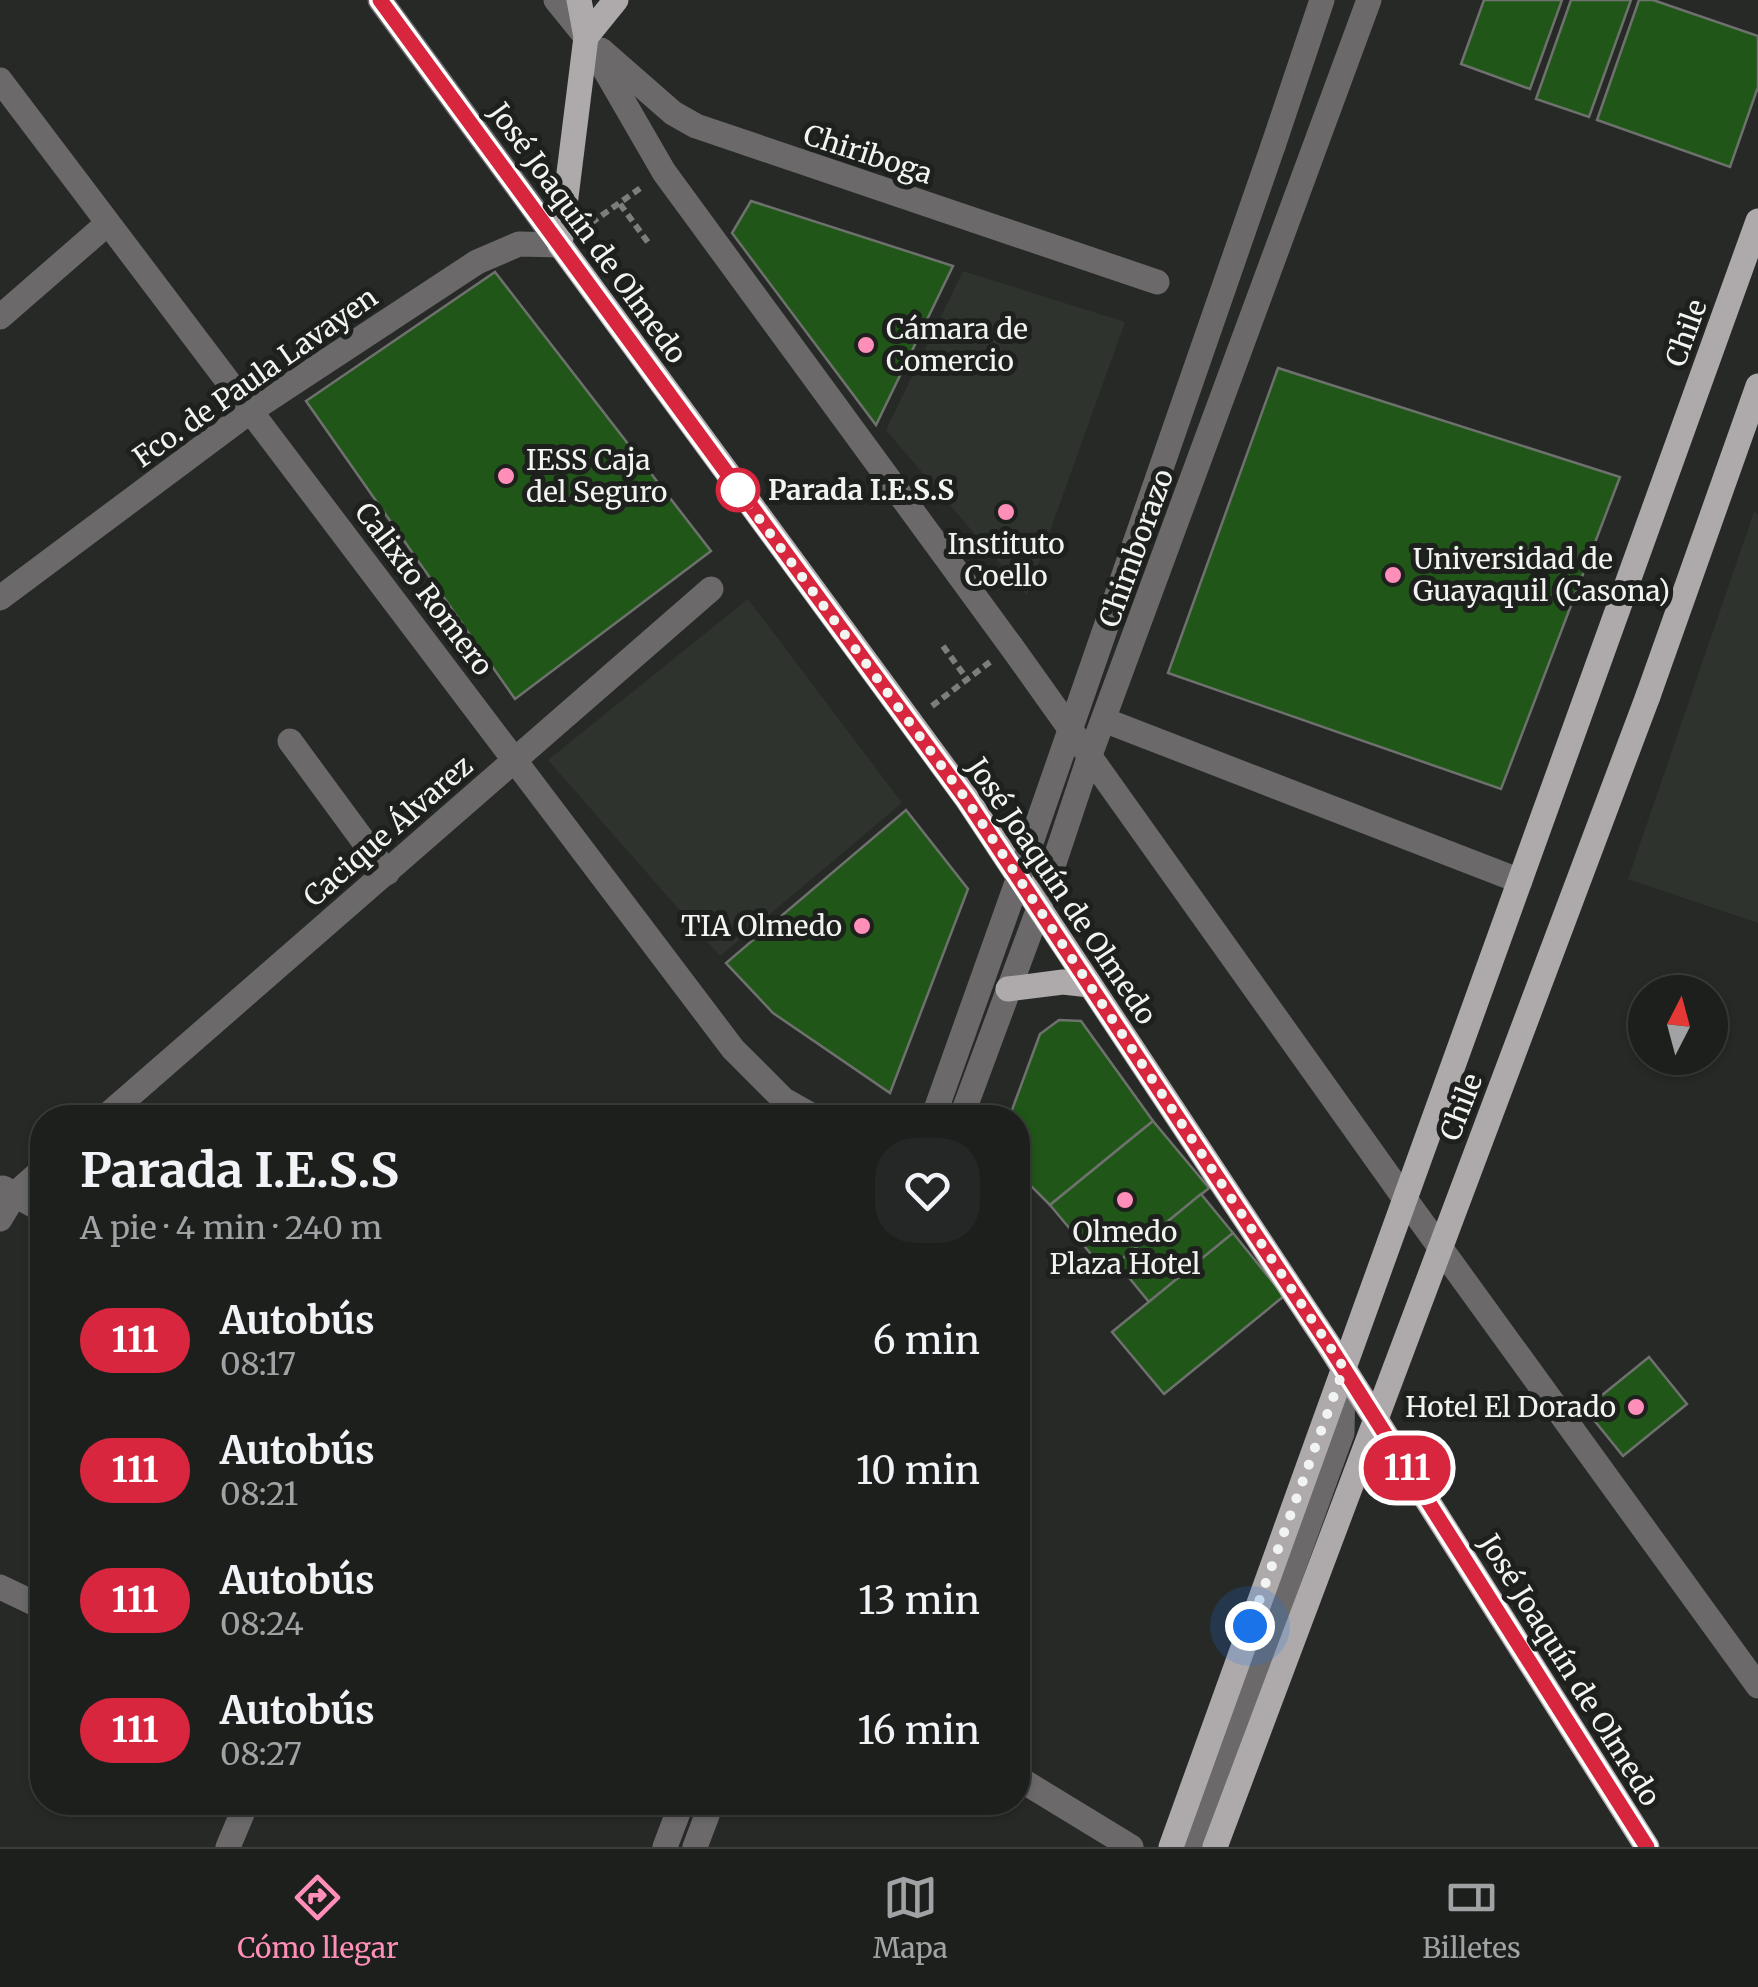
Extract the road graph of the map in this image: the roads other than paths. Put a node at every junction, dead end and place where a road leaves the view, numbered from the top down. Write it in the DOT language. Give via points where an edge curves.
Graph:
graph roads {
  1 [pos="380,0"];
  2 [pos="556,0"];
  3 [pos="579,0"];
  4 [pos="591,0"];
  5 [pos="616,0"];
  6 [pos="1322,0"];
  7 [pos="1369,0"];
  8 [pos="586,36"];
  9 [pos="0,80"];
  10 [pos="1758,221"];
  11 [pos="107,224"];
  12 [pos="560,245"];
  13 [pos="1157,282"];
  14 [pos="0,316"];
  15 [pos="1758,386"];
  16 [pos="252,410"];
  17 [pos="711,589"];
  18 [pos="0,598"];
  19 [pos="1104,720"];
  20 [pos="290,741"];
  21 [pos="1090,755"];
  22 [pos="515,760"];
  23 [pos="387,873"];
  24 [pos="1520,880"];
  25 [pos="1038,908"];
  26 [pos="1090,985"];
  27 [pos="1008,989"];
  28 [pos="119,1105"];
  29 [pos="793,1105"];
  30 [pos="937,1105"];
  31 [pos="966,1105"];
  32 [pos="30,1177"];
  33 [pos="7,1190"];
  34 [pos="1405,1199"];
  35 [pos="30,1203"];
  36 [pos="0,1219"];
  37 [pos="1344,1368"];
  38 [pos="0,1587"];
  39 [pos="30,1601"];
  40 [pos="1758,1686"];
  41 [pos="1030,1785"];
  42 [pos="242,1815"];
  43 [pos="677,1815"];
  44 [pos="707,1815"];
  45 [pos="228,1847"];
  46 [pos="665,1847"];
  47 [pos="695,1847"];
  48 [pos="1131,1847"];
  49 [pos="1170,1847"];
  50 [pos="1192,1847"];
  51 [pos="1215,1847"];
  52 [pos="1647,1847"];
  1 -- 12 [label="street, José Joaquín de Olmedo"];
  2 -- 8 [label="street"];
  3 -- 8 [label="main road"];
  4 -- 8 [label="street"];
  5 -- 8 [label="main road"];
  6 -- 30 [label="street, Chimborazo, bridge"];
  7 -- 19 [label="street, Chimborazo"];
  8 -- 12 [label="main road"];
  8 -- 13 [label="street, Chiriboga" via="696,126"];
  8 -- 21 [label="street" via="664,172"];
  9 -- 11 [label="street, Calixto Romero"];
  10 -- 24 [label="main road, Chile"];
  11 -- 14 [label="street"];
  11 -- 16 [label="street, Calixto Romero"];
  12 -- 16 [label="street, Fco. de Paula Lavayen" via="519,244 498,252"];
  12 -- 25 [label="main road, José Joaquín de Olmedo" via="966,799"];
  15 -- 51 [label="main road, Chile, bridge"];
  16 -- 18 [label="street, Fco. de Paula Lavayen"];
  16 -- 22 [label="street, Calixto Romero"];
  17 -- 22 [label="street, Cacique Álvarez"];
  19 -- 21 [label="street, Chimborazo"];
  19 -- 24 [label="street"];
  20 -- 23 [label="street"];
  21 -- 25 [label="street, Chimborazo"];
  21 -- 34 [label="street"];
  22 -- 23 [label="street, Cacique Álvarez"];
  22 -- 29 [label="street, Calixto Romero" via="734,1049"];
  23 -- 28 [label="street, Cacique Álvarez"];
  24 -- 34 [label="main road, Chile"];
  25 -- 26 [label="main road, José Joaquín de Olmedo"];
  25 -- 27 [label="street, Chimborazo"];
  26 -- 27 [label="main road"];
  26 -- 37 [label="main road, José Joaquín de Olmedo"];
  27 -- 31 [label="street, Chimborazo"];
  32 -- 33 [label="street"];
  33 -- 35 [label="street"];
  33 -- 36 [label="street"];
  34 -- 37 [label="main road, Chile"];
  34 -- 40 [label="street"];
  37 -- 49 [label="main road, Chile"];
  37 -- 50 [label="street, Chile" via="1342,1434"];
  37 -- 52 [label="main road, José Joaquín de Olmedo"];
  38 -- 39 [label="street"];
  41 -- 48 [label="street"];
  42 -- 45 [label="street"];
  43 -- 46 [label="street"];
  44 -- 47 [label="street"];
}
